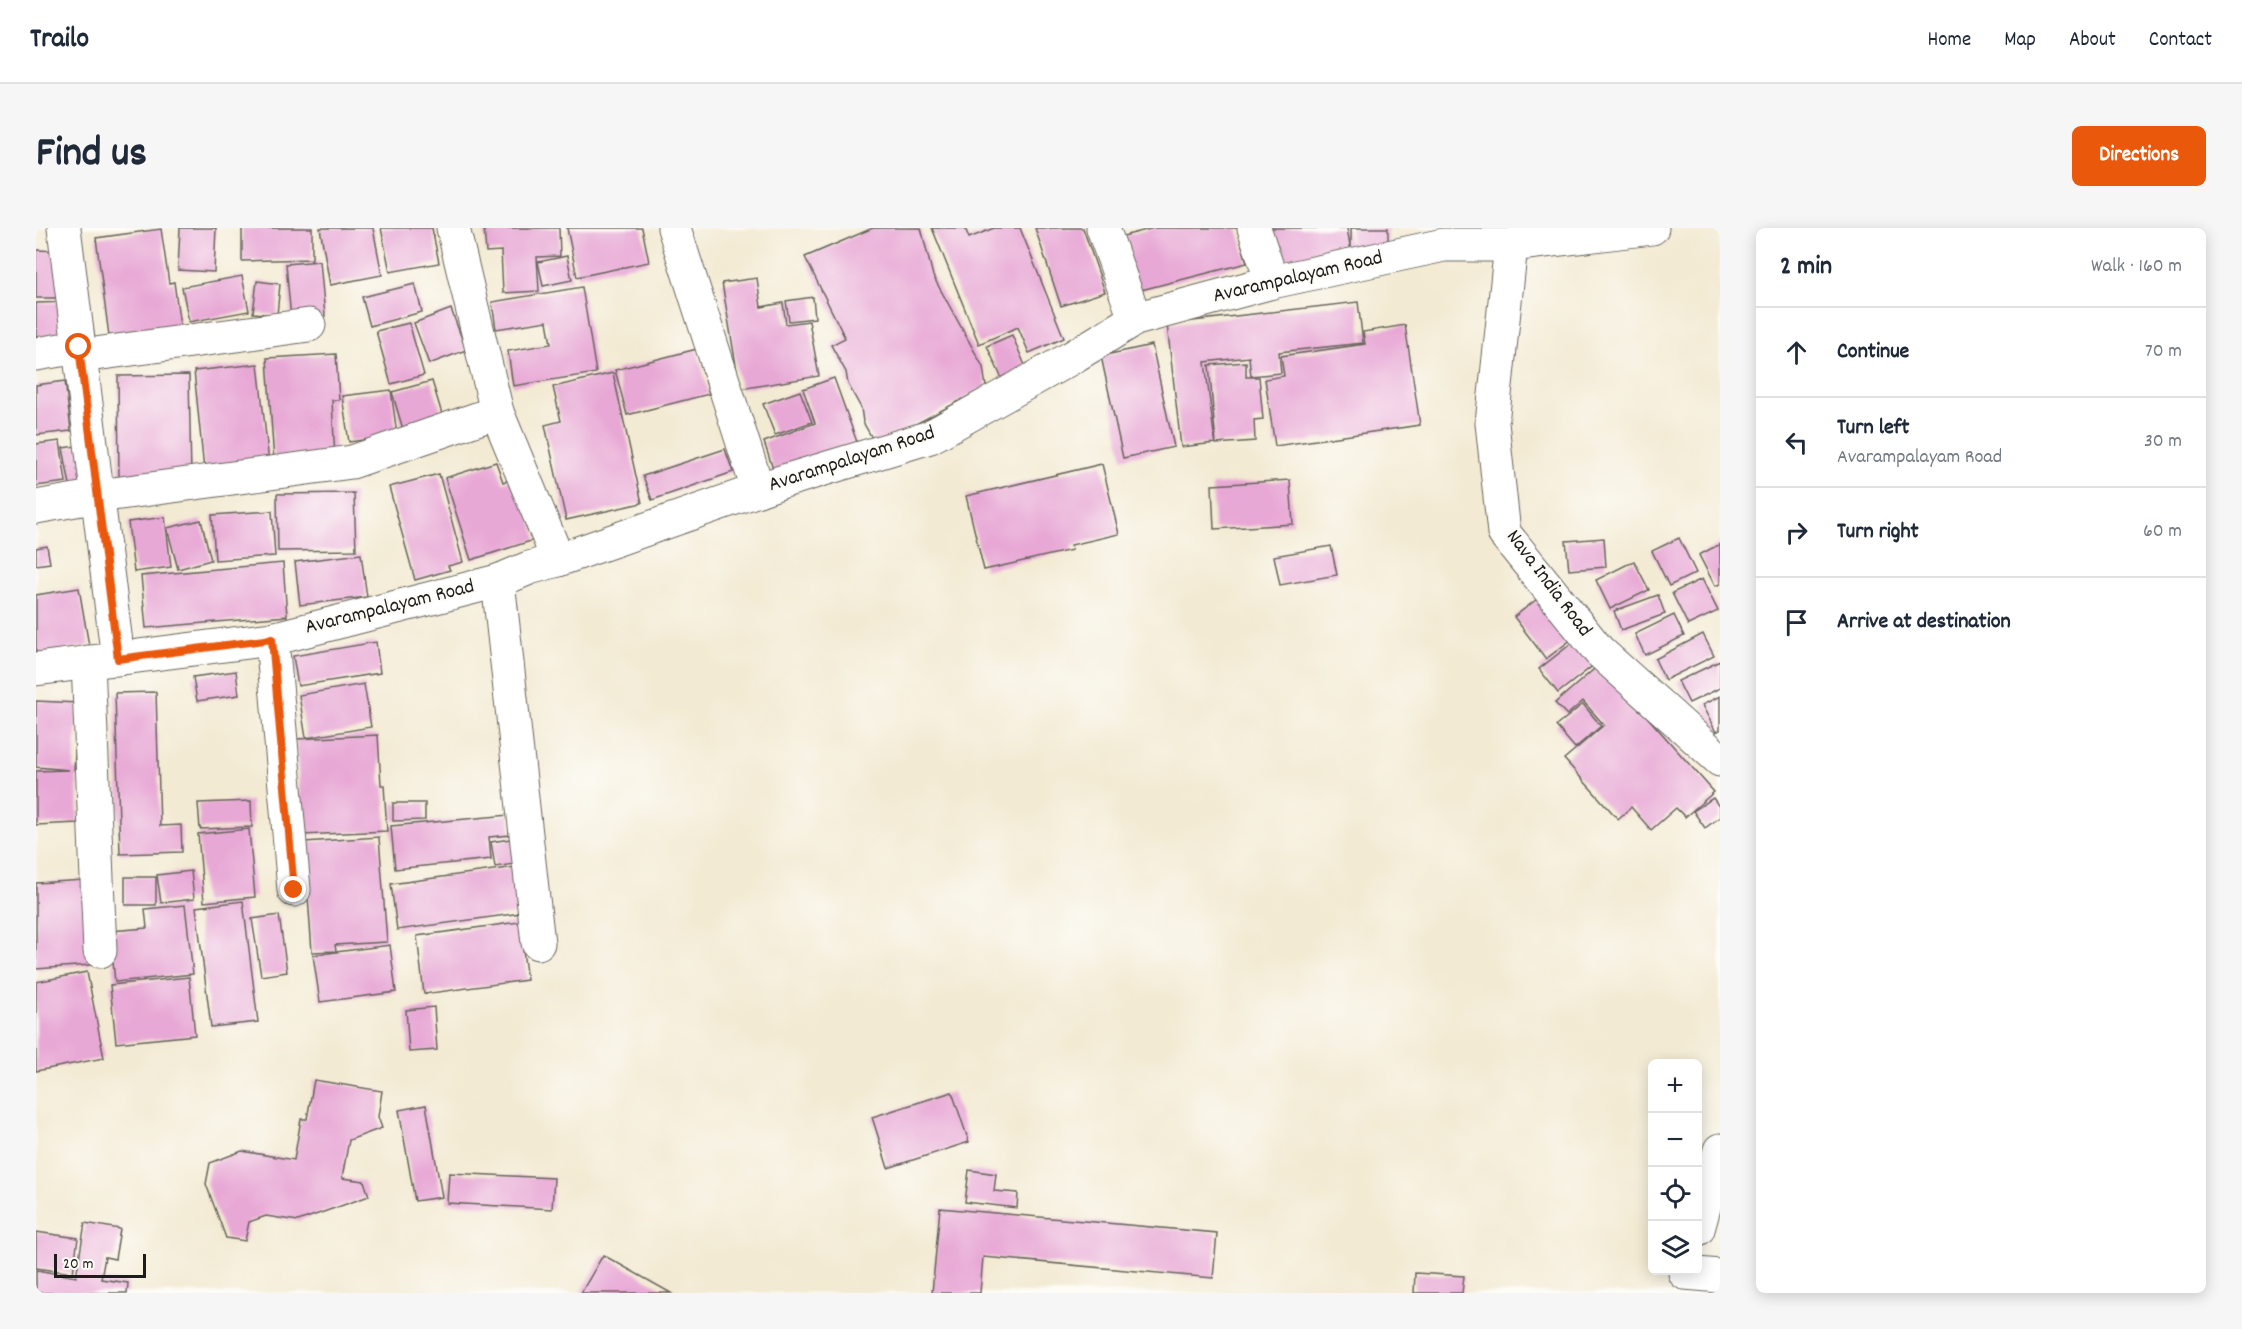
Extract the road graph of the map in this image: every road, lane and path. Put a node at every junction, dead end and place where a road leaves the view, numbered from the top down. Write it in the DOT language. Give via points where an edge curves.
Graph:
graph roads {
  1 [pos="64,228"];
  2 [pos="453,228"];
  3 [pos="674,228"];
  4 [pos="1103,228"];
  5 [pos="1254,228"];
  6 [pos="1645,228"];
  7 [pos="36,231"];
  8 [pos="1442,236"];
  9 [pos="1511,245"];
  10 [pos="1272,282"];
  11 [pos="1135,319"];
  12 [pos="309,325"];
  13 [pos="80,351"];
  14 [pos="36,354"];
  15 [pos="497,412"];
  16 [pos="758,490"];
  17 [pos="98,496"];
  18 [pos="36,507"];
  19 [pos="558,560"];
  20 [pos="498,580"];
  21 [pos="272,639"];
  22 [pos="103,661"];
  23 [pos="36,669"];
  24 [pos="1720,760"];
  25 [pos="294,890"];
  26 [pos="538,943"];
  27 [pos="100,951"];
  28 [pos="1720,1150"];
  29 [pos="1700,1221"];
  30 [pos="1720,1276"];
  31 [pos="1684,1279"];
  1 -- 7 [label="street"];
  1 -- 13 [label="street"];
  2 -- 15 [label="street"];
  3 -- 16 [label="street"];
  4 -- 11 [label="street"];
  5 -- 10 [label="street"];
  6 -- 9 [label="street, Avarampalayam Road"];
  8 -- 9 [label="street, Avarampalayam Road"];
  8 -- 10 [label="street, Avarampalayam Road"];
  9 -- 24 [label="street, Nava India Road" via="1492,423 1504,533 1599,651"];
  10 -- 11 [label="street, Avarampalayam Road"];
  11 -- 16 [label="street, Avarampalayam Road" via="930,437"];
  12 -- 13 [label="street"];
  13 -- 14 [label="street"];
  13 -- 17 [label="street"];
  15 -- 17 [label="street" via="352,462"];
  15 -- 19 [label="street"];
  16 -- 19 [label="street, Avarampalayam Road"];
  17 -- 18 [label="street"];
  17 -- 22 [label="street"];
  19 -- 20 [label="street, Avarampalayam Road"];
  20 -- 21 [label="street, Avarampalayam Road"];
  20 -- 26 [label="street"];
  21 -- 22 [label="street, Avarampalayam Road"];
  21 -- 25 [label="street"];
  22 -- 23 [label="street, Avarampalayam Road"];
  22 -- 27 [label="street"];
  28 -- 29 [label="street"];
  30 -- 31 [label="street"];
}
